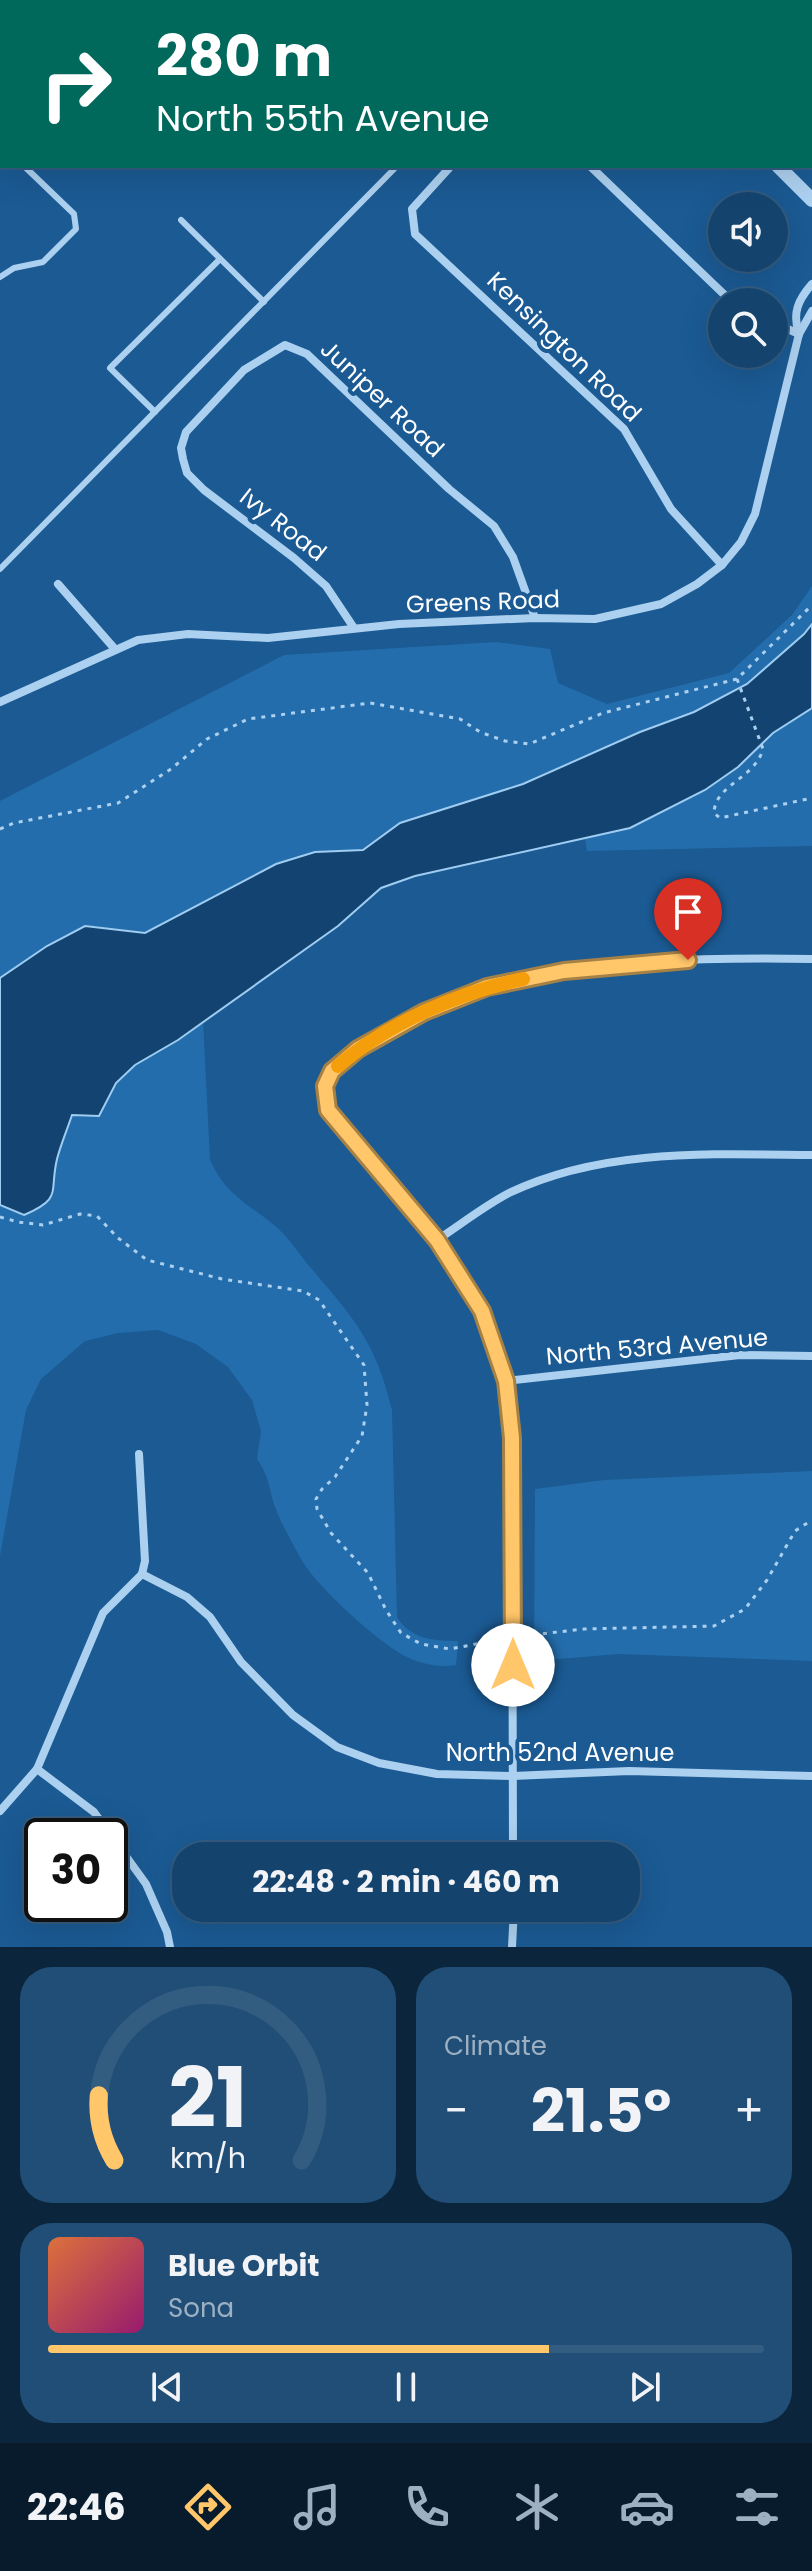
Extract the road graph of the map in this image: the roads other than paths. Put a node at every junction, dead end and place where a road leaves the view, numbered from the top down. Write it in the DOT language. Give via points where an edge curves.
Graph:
graph roads {
  1 [pos="26,168"];
  2 [pos="395,168"];
  3 [pos="449,168"];
  4 [pos="592,168"];
  5 [pos="780,168"];
  6 [pos="812,200"];
  7 [pos="181,220"];
  8 [pos="220,259"];
  9 [pos="0,277"];
  10 [pos="717,288"];
  11 [pos="811,288"];
  12 [pos="264,302"];
  13 [pos="812,311"];
  14 [pos="788,329"];
  15 [pos="799,334"];
  16 [pos="155,412"];
  17 [pos="183,459"];
  18 [pos="722,565"];
  19 [pos="0,569"];
  20 [pos="58,584"];
  21 [pos="535,618"];
  22 [pos="354,628"];
  23 [pos="114,648"];
  24 [pos="0,702"];
  25 [pos="812,959"];
  26 [pos="812,1155"];
  27 [pos="437,1240"];
  28 [pos="812,1356"];
  29 [pos="506,1381"];
  30 [pos="139,1454"];
  31 [pos="142,1574"];
  32 [pos="37,1769"];
  33 [pos="513,1776"];
  34 [pos="812,1776"];
  35 [pos="0,1811"];
  36 [pos="513,1842"];
  37 [pos="513,1922"];
  38 [pos="170,1947"];
  39 [pos="512,1947"];
  1 -- 9 [label="lane" via="74,214 76,229 43,262"];
  2 -- 12 [label="lane"];
  3 -- 18 [label="street, Kensington Road" via="412,209 415,234 624,429 671,509"];
  4 -- 10 [label="street"];
  5 -- 6 [label="street"];
  7 -- 8 [label="lane"];
  8 -- 12 [label="lane"];
  8 -- 16 [label="lane" via="110,368"];
  11 -- 15 [label="street, Greens Road" via="794,315"];
  12 -- 16 [label="lane"];
  13 -- 15 [label="street, Greens Road"];
  14 -- 15 [label="street"];
  15 -- 18 [label="street, Greens Road" via="755,514"];
  16 -- 19 [label="lane"];
  17 -- 21 [label="street, Juniper Road" via="186,432 244,370 285,345 307,354 494,526 513,557"];
  17 -- 22 [label="street, Ivy Road" via="187,473 204,490 326,586"];
  18 -- 21 [label="street, Greens Road" via="661,604 595,619"];
  20 -- 23 [label="street"];
  21 -- 22 [label="street, Greens Road"];
  22 -- 23 [label="street, Greens Road" via="268,638 188,634"];
  23 -- 24 [label="street, Greens Road"];
  25 -- 27 [label="street" via="688,960 564,971 487,987 424,1012 358,1049 332,1071 325,1086 328,1110"];
  26 -- 27 [label="street" via="688,1154 579,1167 509,1194"];
  27 -- 29 [label="street" via="482,1311"];
  28 -- 29 [label="street, North 53rd Avenue" via="740,1355"];
  29 -- 33 [label="street" via="512,1438"];
  30 -- 31 [label="street"];
  31 -- 32 [label="street" via="103,1613"];
  31 -- 33 [label="street, North 52nd Avenue" via="187,1597 210,1617 241,1662 293,1715 337,1747 379,1763 437,1774"];
  32 -- 35 [label="street"];
  32 -- 38 [label="street" via="94,1812 146,1884"];
  33 -- 34 [label="street, North 52nd Avenue" via="629,1771"];
  33 -- 36 [label="street"];
  37 -- 39 [label="street"];
}
